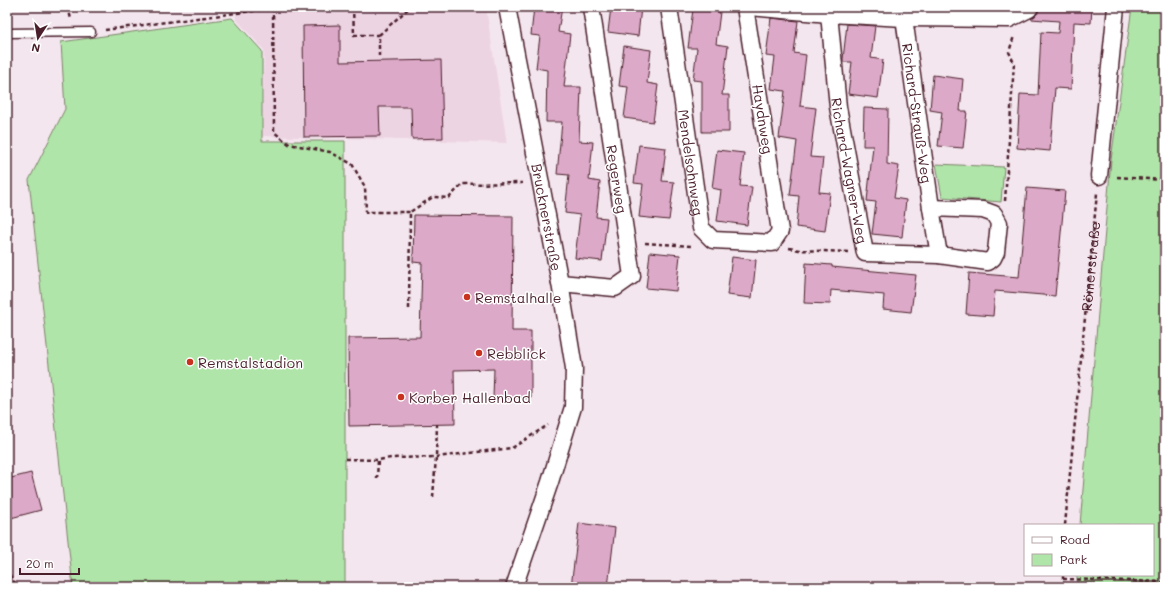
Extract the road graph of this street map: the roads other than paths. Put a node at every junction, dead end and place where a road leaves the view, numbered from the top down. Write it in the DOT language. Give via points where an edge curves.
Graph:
graph roads {
  1 [pos="507,7"];
  2 [pos="591,7"];
  3 [pos="669,7"];
  4 [pos="745,7"];
  5 [pos="749,7"];
  6 [pos="1030,7"];
  7 [pos="1116,7"];
  8 [pos="829,14"];
  9 [pos="904,18"];
  10 [pos="91,32"];
  11 [pos="7,33"];
  12 [pos="1099,176"];
  13 [pos="931,208"];
  14 [pos="776,237"];
  15 [pos="939,255"];
  16 [pos="560,283"];
  17 [pos="514,587"];
  1 -- 16 [label="street, Brucknerstraße"];
  2 -- 16 [label="street, Regerweg" via="632,276 615,288"];
  3 -- 14 [label="street, Mendelsohnweg" via="701,228 713,240"];
  4 -- 14 [label="street, Haydnweg"];
  5 -- 8 [label="street"];
  6 -- 9 [label="street" via="1009,19"];
  7 -- 12 [label="street"];
  8 -- 9 [label="street"];
  8 -- 15 [label="street, Richard-Wagner-Weg" via="838,107 865,253"];
  9 -- 13 [label="street, Richard-Strauß-Weg"];
  10 -- 11 [label="lane"];
  13 -- 15 [label="street, Richard-Strauß-Weg"];
  13 -- 15 [label="street" via="983,210 994,214 999,223 996,252 988,262"];
  16 -- 17 [label="street, Brucknerstraße" via="574,368 573,407"];
}
